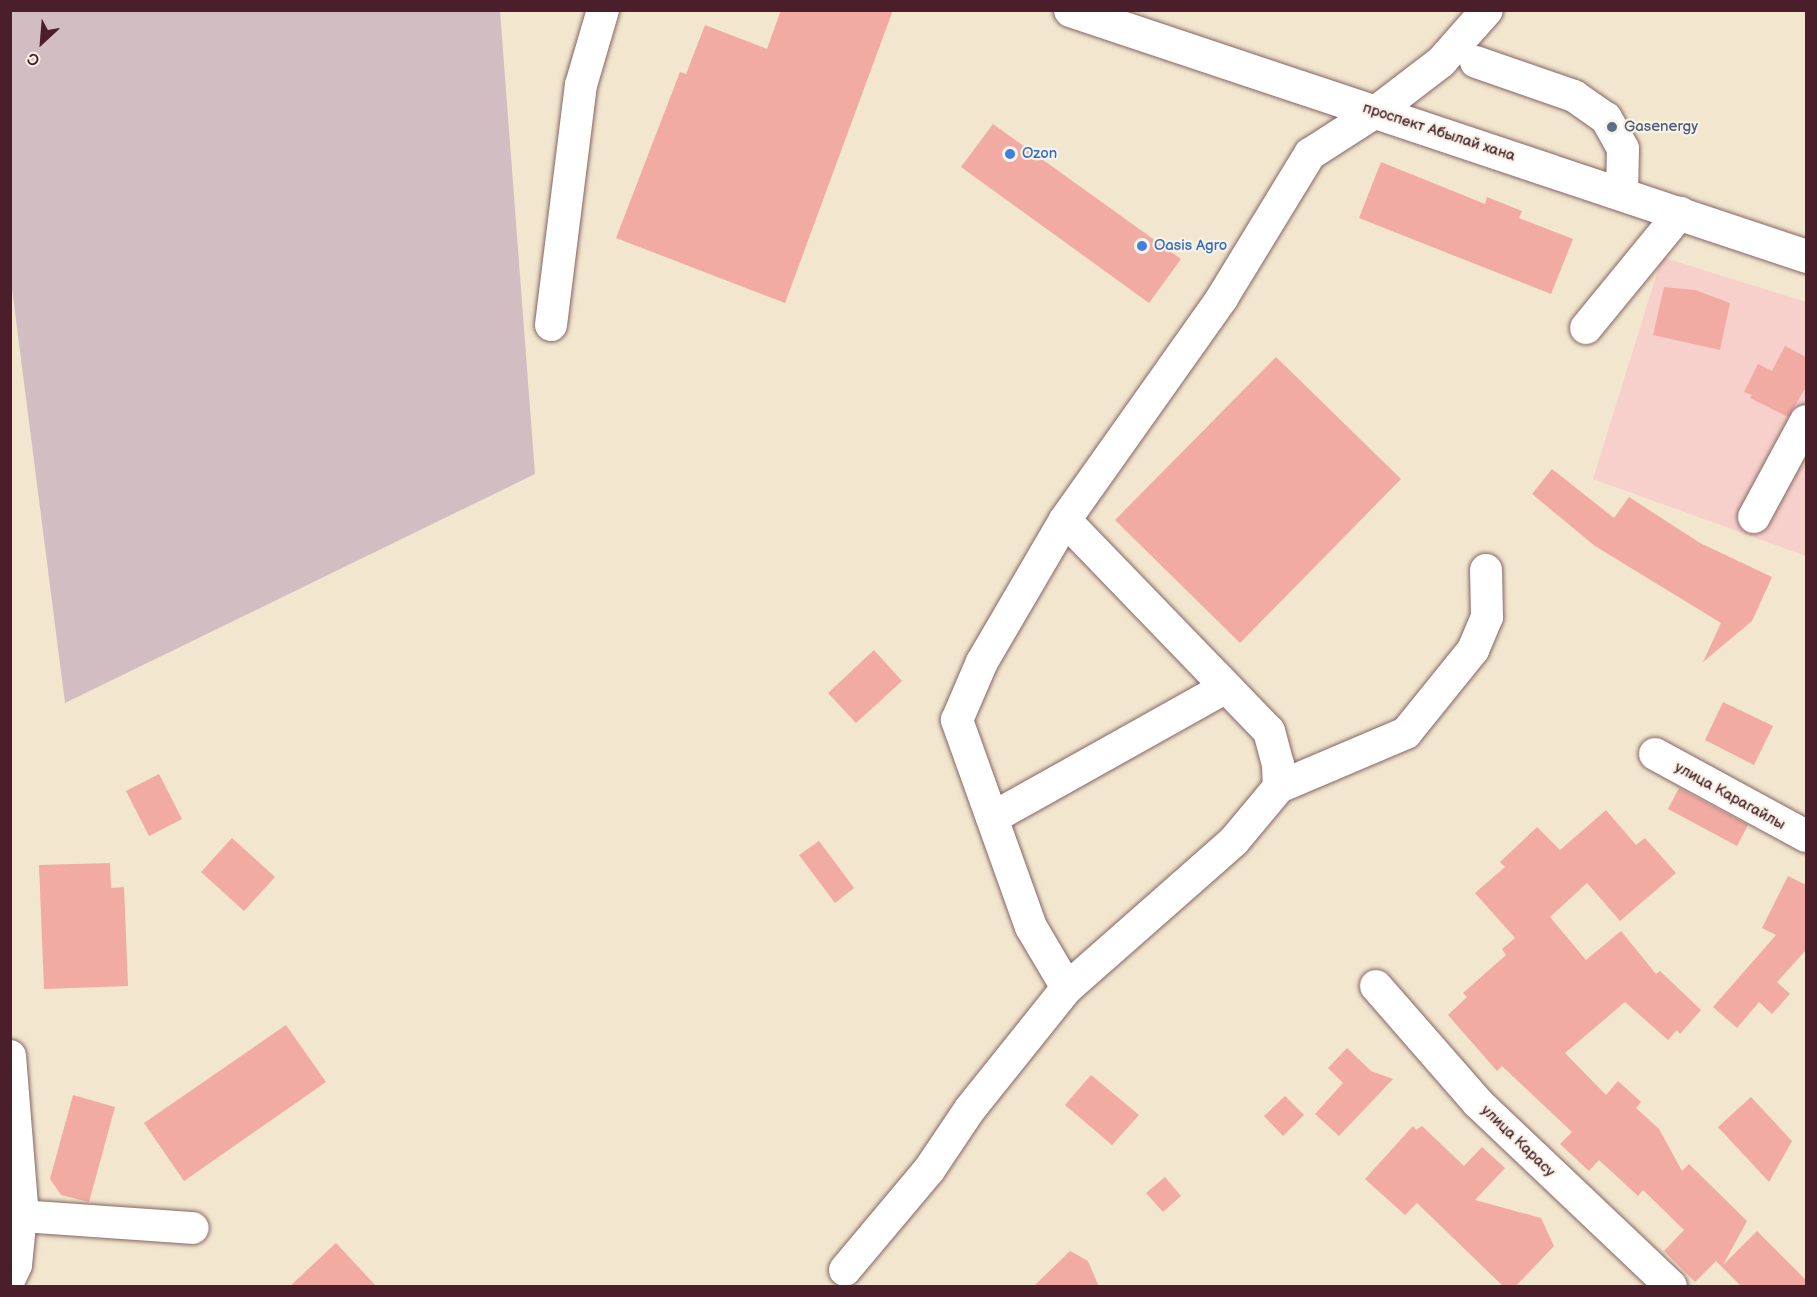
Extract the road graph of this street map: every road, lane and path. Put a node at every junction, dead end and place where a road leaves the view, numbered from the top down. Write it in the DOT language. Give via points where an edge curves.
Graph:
graph roads {
  1 [pos="603,10"];
  2 [pos="1070,10"];
  3 [pos="1487,10"];
  4 [pos="1476,62"];
  5 [pos="1377,111"];
  6 [pos="1622,194"];
  7 [pos="1680,213"];
  8 [pos="1805,248"];
  9 [pos="552,325"];
  10 [pos="1586,328"];
  11 [pos="1806,421"];
  12 [pos="1754,517"];
  13 [pos="1065,520"];
  14 [pos="1486,570"];
  15 [pos="1226,687"];
  16 [pos="1654,754"];
  17 [pos="1279,787"];
  18 [pos="992,818"];
  19 [pos="1806,836"];
  20 [pos="1376,986"];
  21 [pos="1067,988"];
  22 [pos="10,1056"];
  23 [pos="12,1098"];
  24 [pos="21,1216"];
  25 [pos="194,1228"];
  26 [pos="845,1270"];
  27 [pos="10,1278"];
  28 [pos="1671,1287"];
  1 -- 9 [label="street" via="581,85"];
  2 -- 5 [label="main road, проспект Абылай хана"];
  3 -- 5 [label="street" via="1441,62"];
  4 -- 6 [label="street" via="1574,96 1606,118 1623,149"];
  5 -- 6 [label="main road, проспект Абылай хана"];
  5 -- 13 [label="street" via="1310,154 1222,298"];
  6 -- 7 [label="main road, проспект Абылай хана"];
  7 -- 8 [label="main road, проспект Абылай хана"];
  7 -- 10 [label="street"];
  11 -- 12 [label="street"];
  13 -- 15 [label="street"];
  13 -- 18 [label="street" via="982,662 957,720"];
  14 -- 17 [label="street" via="1487,617 1473,650 1406,733"];
  15 -- 17 [label="street" via="1269,731 1278,764"];
  15 -- 18 [label="street"];
  16 -- 19 [label="street, улица Карагайлы"];
  17 -- 21 [label="street" via="1234,841"];
  18 -- 21 [label="street" via="1031,927"];
  20 -- 28 [label="street, улица Карасу" via="1478,1103"];
  21 -- 26 [label="street" via="970,1109 929,1170"];
  22 -- 23 [label="street"];
  23 -- 24 [label="street"];
  24 -- 25 [label="street"];
  24 -- 27 [label="street" via="16,1265"];
}
